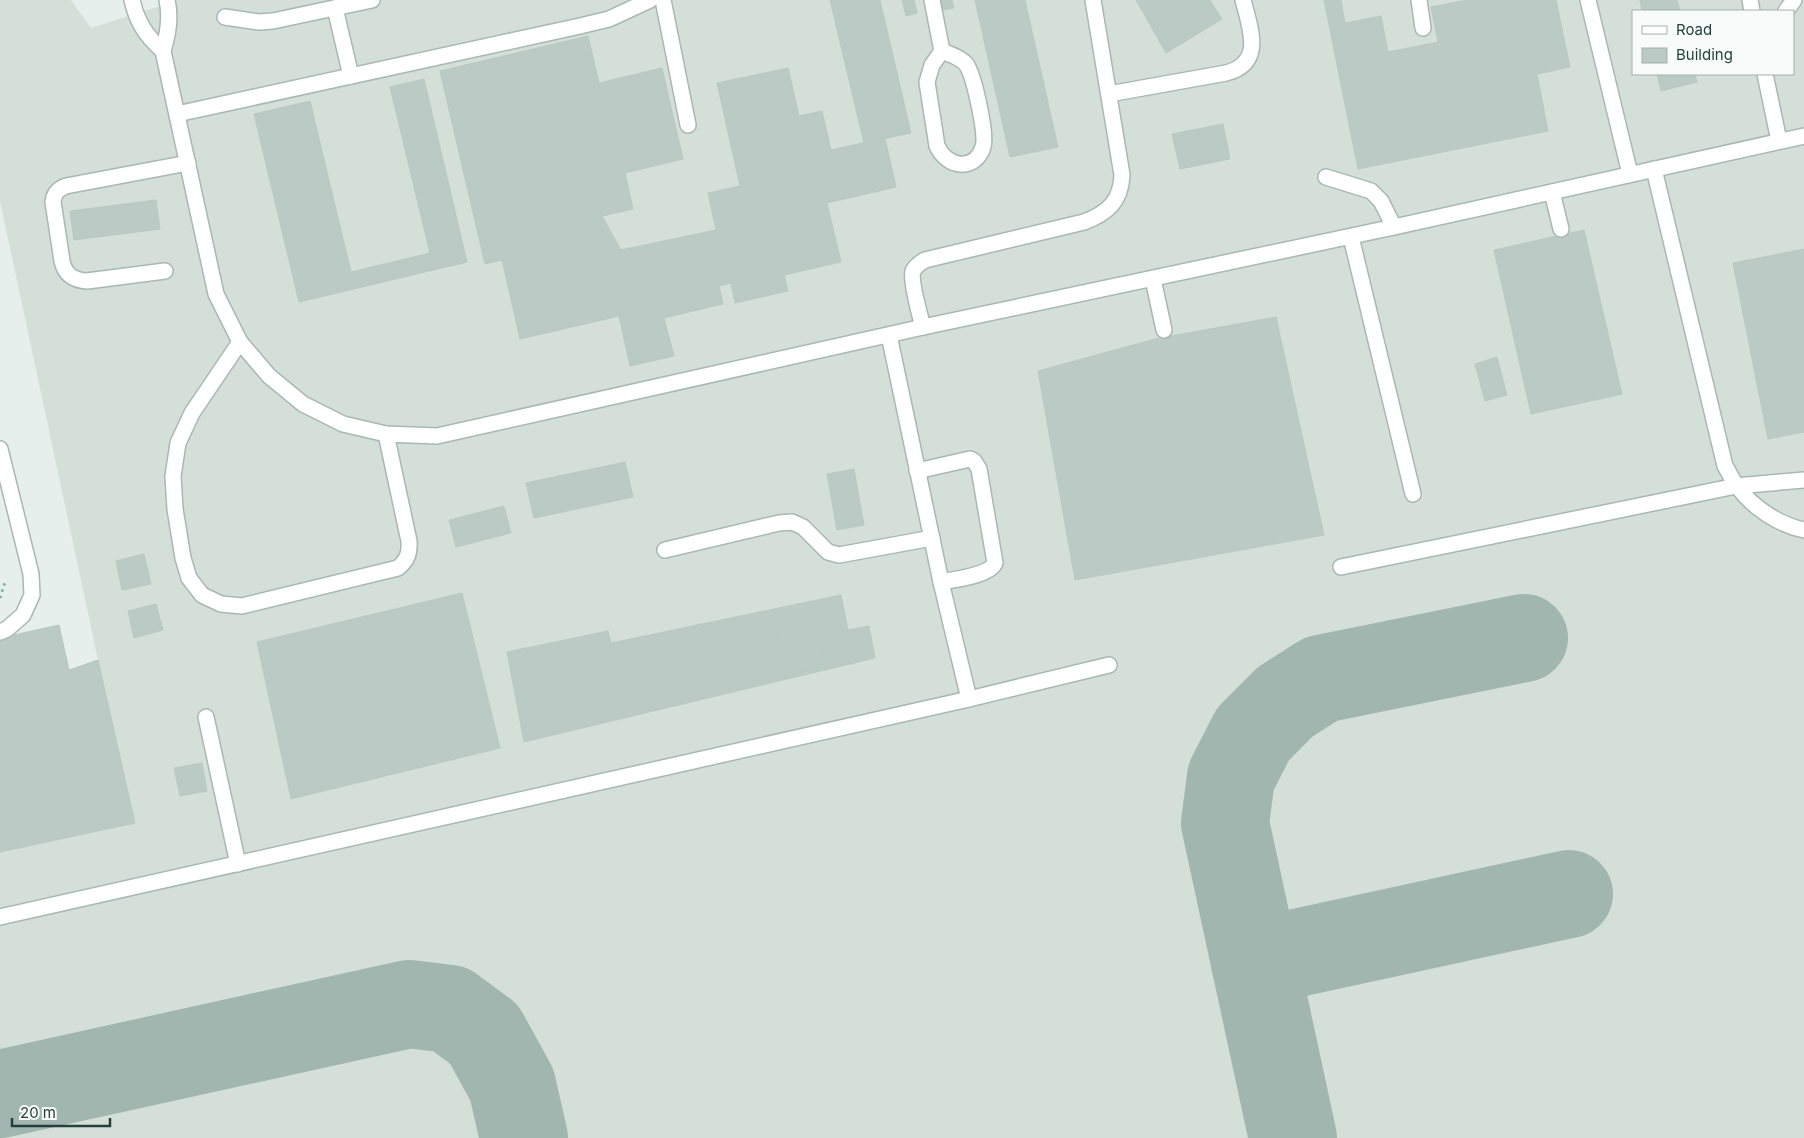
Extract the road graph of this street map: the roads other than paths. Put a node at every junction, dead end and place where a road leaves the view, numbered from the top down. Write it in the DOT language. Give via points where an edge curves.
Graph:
graph roads {
  1 [pos="132,0"];
  2 [pos="167,0"];
  3 [pos="372,0"];
  4 [pos="650,0"];
  5 [pos="663,0"];
  6 [pos="932,0"];
  7 [pos="1093,0"];
  8 [pos="1243,0"];
  9 [pos="1419,0"];
  10 [pos="1588,0"];
  11 [pos="635,4"];
  12 [pos="335,8"];
  13 [pos="225,17"];
  14 [pos="1422,28"];
  15 [pos="163,51"];
  16 [pos="942,51"];
  17 [pos="1765,75"];
  18 [pos="351,76"];
  19 [pos="1109,94"];
  20 [pos="177,114"];
  21 [pos="688,125"];
  22 [pos="1804,136"];
  23 [pos="1779,141"];
  24 [pos="188,163"];
  25 [pos="1654,169"];
  26 [pos="1630,174"];
  27 [pos="1326,177"];
  28 [pos="1552,192"];
  29 [pos="1394,227"];
  30 [pos="1561,229"];
  31 [pos="1351,237"];
  32 [pos="165,271"];
  33 [pos="1153,278"];
  34 [pos="923,328"];
  35 [pos="1164,330"];
  36 [pos="889,335"];
  37 [pos="240,342"];
  38 [pos="386,434"];
  39 [pos="0,449"];
  40 [pos="917,471"];
  41 [pos="1804,480"];
  42 [pos="1736,486"];
  43 [pos="1412,494"];
  44 [pos="6,507"];
  45 [pos="1804,530"];
  46 [pos="932,538"];
  47 [pos="665,550"];
  48 [pos="1341,567"];
  49 [pos="941,582"];
  50 [pos="0,632"];
  51 [pos="1109,665"];
  52 [pos="969,699"];
  53 [pos="206,717"];
  54 [pos="238,864"];
  55 [pos="0,917"];
  1 -- 15 [label="street" via="142,28"];
  2 -- 15 [label="street" via="170,20"];
  3 -- 12 [label="street"];
  4 -- 11 [label="street"];
  5 -- 21 [label="street"];
  6 -- 16 [label="street"];
  7 -- 19 [label="street"];
  8 -- 19 [label="street" via="1252,38 1250,57 1244,65 1226,73"];
  9 -- 14 [label="street"];
  10 -- 26 [label="street"];
  11 -- 18 [label="street" via="609,19"];
  12 -- 13 [label="street" via="273,21"];
  12 -- 18 [label="street"];
  15 -- 20 [label="street"];
  16 -- 16 [label="street" via="932,65 927,82 937,146 948,160 956,164 965,163 974,160 984,145 975,84 961,59"];
  17 -- 23 [label="street"];
  18 -- 20 [label="street"];
  19 -- 34 [label="street" via="1122,175 1116,200 1097,217 1084,222 918,264 913,280"];
  20 -- 24 [label="street"];
  22 -- 23 [label="street"];
  23 -- 25 [label="street"];
  24 -- 32 [label="street" via="66,186 54,194 62,261 70,276 87,281"];
  24 -- 37 [label="street" via="216,294"];
  25 -- 26 [label="street"];
  25 -- 42 [label="street" via="1725,466"];
  26 -- 28 [label="street"];
  27 -- 29 [label="street" via="1371,191 1382,201"];
  28 -- 29 [label="street"];
  28 -- 30 [label="street"];
  29 -- 31 [label="street"];
  31 -- 33 [label="street"];
  31 -- 43 [label="street"];
  33 -- 34 [label="street"];
  33 -- 35 [label="street"];
  34 -- 36 [label="street"];
  36 -- 38 [label="street" via="437,436"];
  36 -- 40 [label="street"];
  37 -- 38 [label="street" via="268,376 303,404 343,424"];
  37 -- 38 [label="street" via="192,413 178,444 173,476 183,558 189,578 202,595 221,604 242,606 398,568 410,552"];
  39 -- 44 [label="street"];
  40 -- 46 [label="street"];
  40 -- 49 [label="street" via="970,459 979,469 995,563 985,572"];
  41 -- 42 [label="street"];
  42 -- 45 [label="street" via="1754,505 1776,519"];
  42 -- 48 [label="street"];
  44 -- 50 [label="street" via="31,574 32,595 23,615 7,630"];
  46 -- 47 [label="street" via="839,555 828,552 803,527 792,522 779,522"];
  46 -- 49 [label="street"];
  49 -- 52 [label="street"];
  51 -- 52 [label="street"];
  52 -- 54 [label="street"];
  53 -- 54 [label="street"];
  54 -- 55 [label="street"];
}
